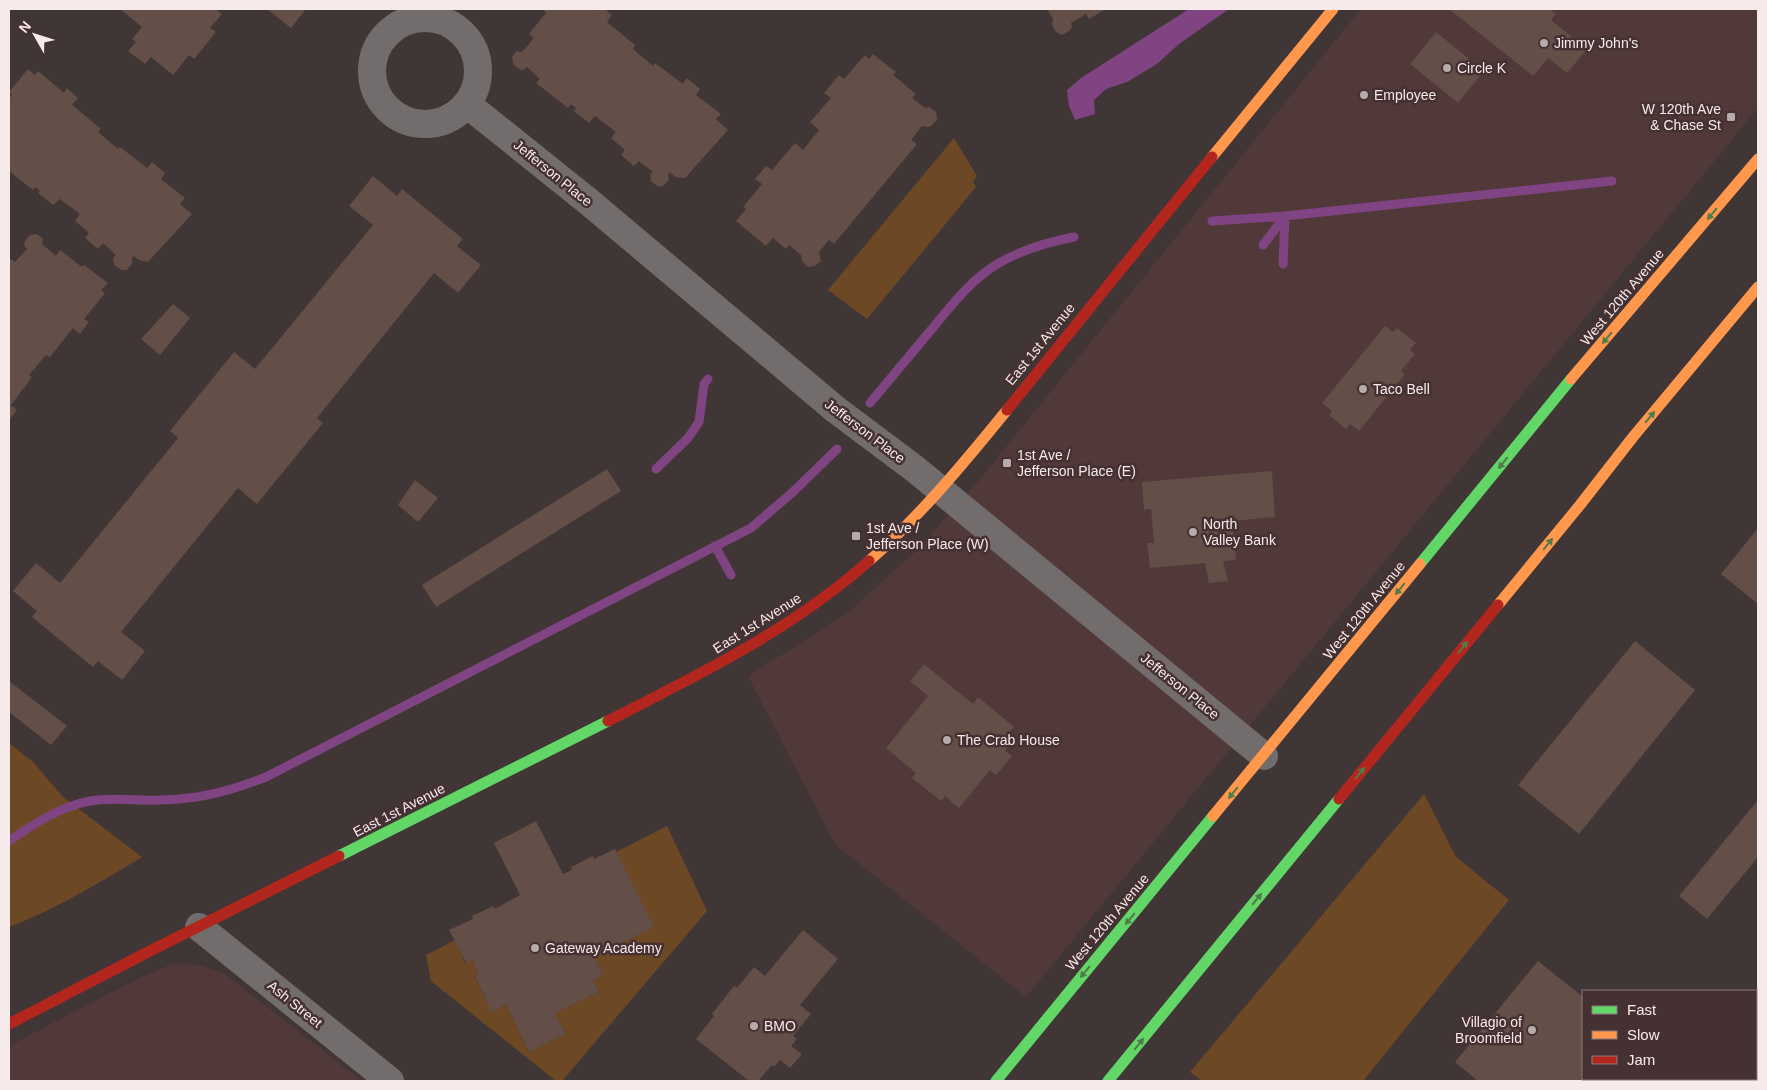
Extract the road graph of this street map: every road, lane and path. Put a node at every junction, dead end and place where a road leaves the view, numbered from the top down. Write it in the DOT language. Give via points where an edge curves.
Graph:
graph roads {
  1 [pos="1332,9"];
  2 [pos="468,105"];
  3 [pos="1758,159"];
  4 [pos="1758,286"];
  5 [pos="939,489"];
  6 [pos="1264,756"];
  7 [pos="199,927"];
  8 [pos="9,1024"];
  9 [pos="390,1081"];
  10 [pos="996,1081"];
  11 [pos="1108,1081"];
  1 -- 5 [label="main road, East 1st Avenue"];
  2 -- 5 [label="street, Jefferson Place" via="835,409"];
  3 -- 6 [label="main road, West 120th Avenue, one-way" via="1567,384"];
  11 -- 4 [label="main road, one-way"];
  5 -- 6 [label="street, Jefferson Place"];
  5 -- 7 [label="main road, East 1st Avenue" via="904,529 850,578 762,640 682,684"];
  6 -- 10 [label="main road, West 120th Avenue, one-way"];
  7 -- 8 [label="main road, East 1st Avenue"];
  7 -- 9 [label="street, Ash Street"];
}
